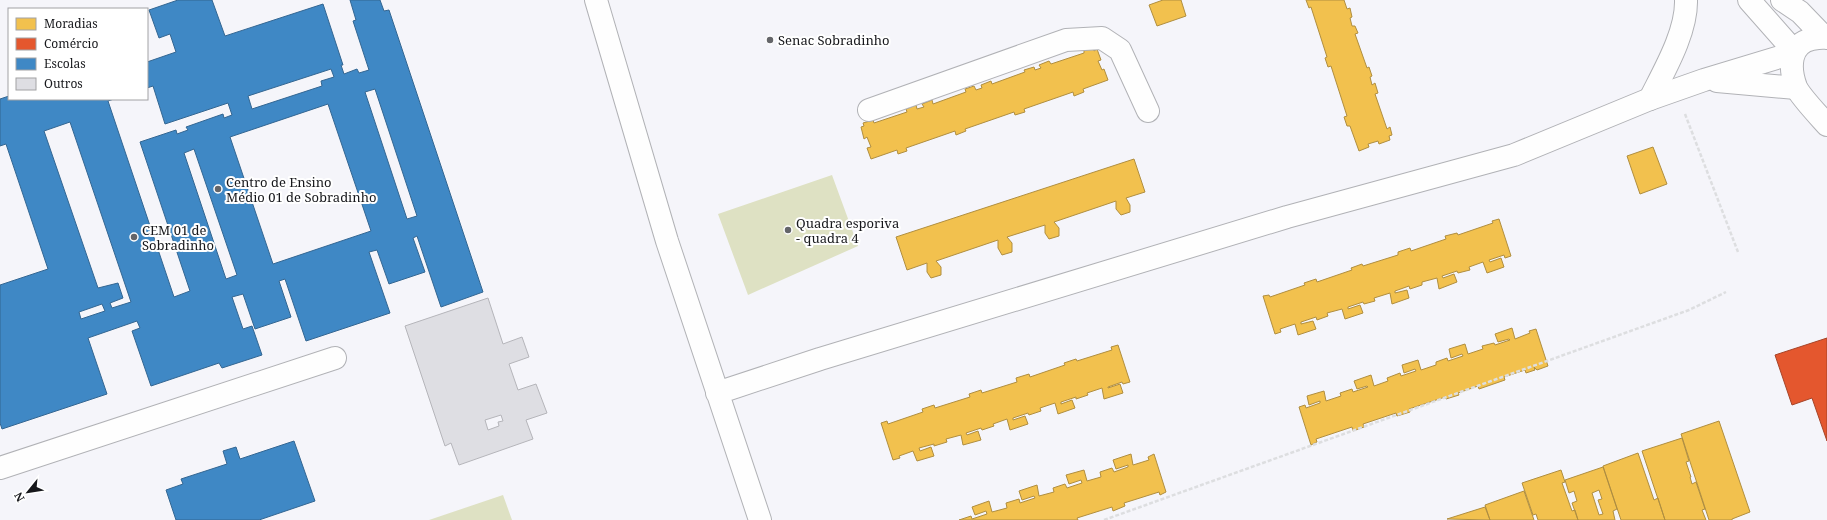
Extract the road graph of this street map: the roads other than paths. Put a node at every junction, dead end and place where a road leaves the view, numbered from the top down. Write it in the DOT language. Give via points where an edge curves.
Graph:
graph roads {
  1 [pos="596,0"];
  2 [pos="1686,0"];
  3 [pos="1750,0"];
  4 [pos="1782,0"];
  5 [pos="1826,37"];
  6 [pos="1793,52"];
  7 [pos="1704,80"];
  8 [pos="1796,88"];
  9 [pos="1650,99"];
  10 [pos="869,110"];
  11 [pos="1148,111"];
  12 [pos="1827,125"];
  13 [pos="335,358"];
  14 [pos="717,392"];
  15 [pos="0,468"];
  16 [pos="760,520"];
  1 -- 14 [label="street" via="667,241"];
  2 -- 9 [label="street" via="1683,21 1670,58"];
  3 -- 6 [label="street"];
  4 -- 5 [label="street" via="1800,12"];
  5 -- 6 [label="street" via="1799,44"];
  6 -- 7 [label="street"];
  6 -- 8 [label="street" via="1792,68"];
  7 -- 8 [label="street"];
  7 -- 9 [label="street"];
  8 -- 12 [label="street"];
  9 -- 14 [label="street" via="1514,155 1287,217 820,358"];
  10 -- 11 [label="street" via="1066,40 1102,38 1120,50"];
  13 -- 15 [label="street"];
  14 -- 16 [label="street"];
}
